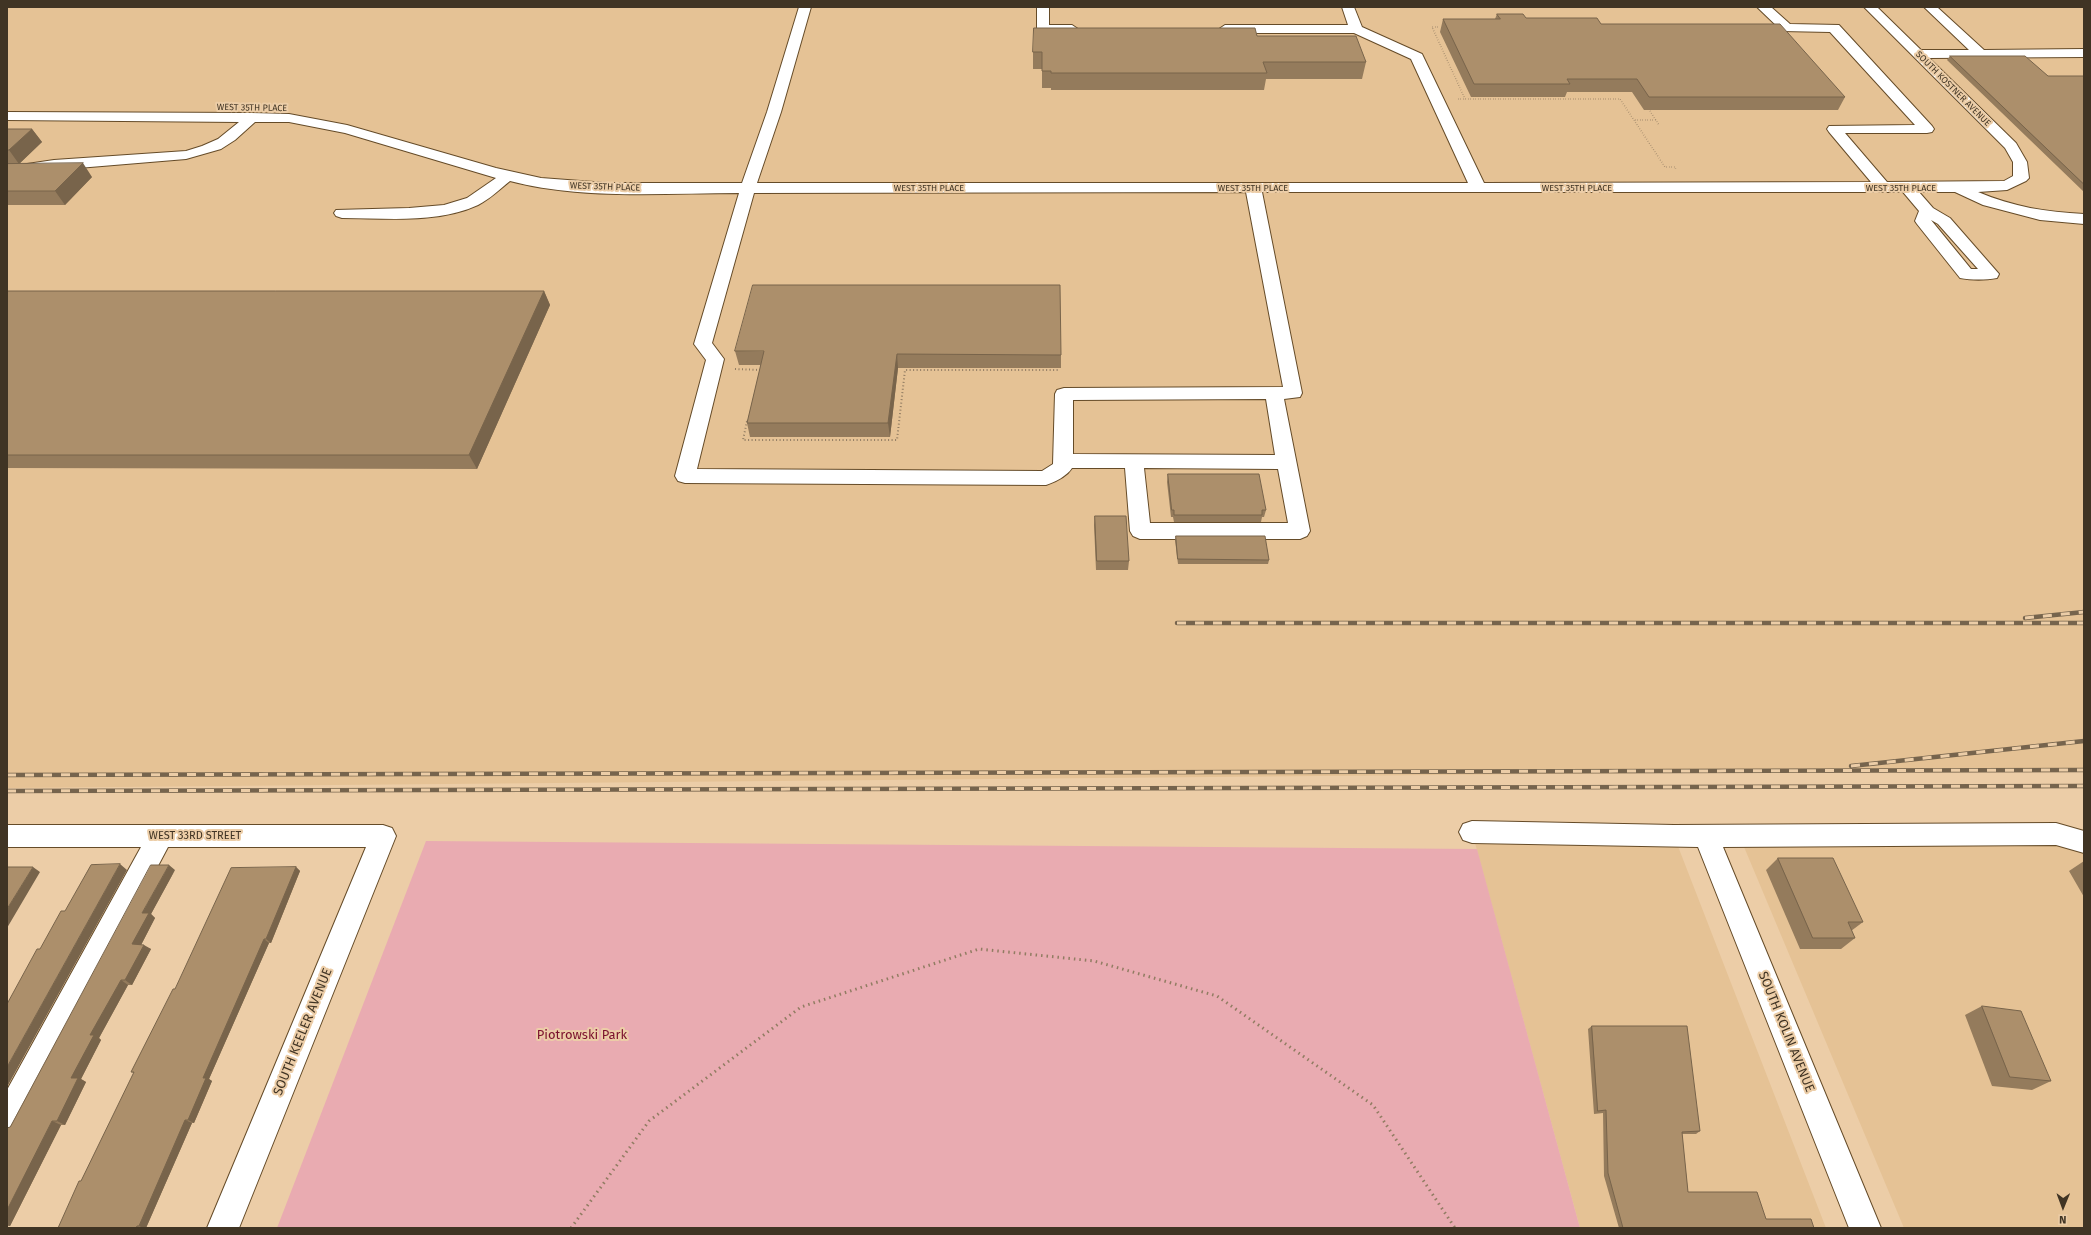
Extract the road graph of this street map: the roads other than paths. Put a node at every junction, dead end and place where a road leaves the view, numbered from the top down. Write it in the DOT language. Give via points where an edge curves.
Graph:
graph roads {
  1 [pos="806,7"];
  2 [pos="1044,7"];
  3 [pos="1348,7"];
  4 [pos="1763,7"];
  5 [pos="1870,7"];
  6 [pos="1930,7"];
  7 [pos="1082,29"];
  8 [pos="1215,29"];
  9 [pos="1356,29"];
  10 [pos="2084,53"];
  11 [pos="1918,54"];
  12 [pos="1981,54"];
  13 [pos="7,106"];
  14 [pos="7,116"];
  15 [pos="252,117"];
  16 [pos="485,170"];
  17 [pos="7,172"];
  18 [pos="508,176"];
  19 [pos="2021,178"];
  20 [pos="1478,187"];
  21 [pos="748,188"];
  22 [pos="1253,188"];
  23 [pos="1884,188"];
  24 [pos="1908,188"];
  25 [pos="1955,188"];
  26 [pos="1927,211"];
  27 [pos="342,214"];
  28 [pos="2084,218"];
  29 [pos="1274,393"];
  30 [pos="1063,461"];
  31 [pos="1134,461"];
  32 [pos="1286,462"];
  33 [pos="1472,832"];
  34 [pos="7,836"];
  35 [pos="161,836"];
  36 [pos="384,836"];
  37 [pos="1706,836"];
  38 [pos="2084,842"];
  39 [pos="7,1119"];
  40 [pos="223,1228"];
  41 [pos="1865,1228"];
  1 -- 21 [label="street"];
  2 -- 7 [label="street" via="1043,29"];
  3 -- 9 [label="street"];
  4 -- 23 [label="street" via="1787,28 1834,28 1928,129 1834,130"];
  5 -- 11 [label="street, SOUTH KOSTNER AVENUE"];
  6 -- 12 [label="street"];
  8 -- 9 [label="street"];
  9 -- 20 [label="street" via="1417,57"];
  10 -- 12 [label="street"];
  11 -- 12 [label="street"];
  11 -- 19 [label="street, SOUTH KOSTNER AVENUE" via="2011,146 2020,162"];
  13 -- 16 [label="street, WEST 35TH PLACE" via="237,107 322,111 388,130"];
  14 -- 15 [label="street, WEST 35TH PLACE"];
  15 -- 16 [label="street, WEST 35TH PLACE" via="323,122"];
  15 -- 17 [label="street" via="226,141 215,148 197,153 54,164"];
  16 -- 18 [label="street, WEST 35TH PLACE"];
  18 -- 21 [label="street, WEST 35TH PLACE" via="559,185 607,188"];
  18 -- 27 [label="street" via="472,201 455,208 407,213"];
  19 -- 25 [label="street, WEST 35TH PLACE" via="2007,185"];
  20 -- 22 [label="street, WEST 35TH PLACE"];
  20 -- 23 [label="street, WEST 35TH PLACE"];
  21 -- 22 [label="street, WEST 35TH PLACE"];
  21 -- 30 [label="street" via="703,344 715,360 685,476 1046,478 1063,467"];
  22 -- 29 [label="street" via="1293,393"];
  23 -- 24 [label="street, WEST 35TH PLACE"];
  24 -- 25 [label="street, WEST 35TH PLACE"];
  24 -- 26 [label="street"];
  25 -- 28 [label="street" via="1989,202 2046,217"];
  29 -- 30 [label="street" via="1064,394"];
  29 -- 32 [label="street"];
  30 -- 31 [label="street"];
  31 -- 32 [label="street"];
  31 -- 32 [label="street" via="1140,531 1300,531"];
  33 -- 37 [label="street"];
  34 -- 35 [label="street, WEST 33RD STREET"];
  35 -- 36 [label="street, WEST 33RD STREET"];
  35 -- 39 [label="street"];
  36 -- 40 [label="street, SOUTH KEELER AVENUE"];
  37 -- 38 [label="street" via="2056,834"];
  37 -- 41 [label="street, SOUTH KOLIN AVENUE"];
}
